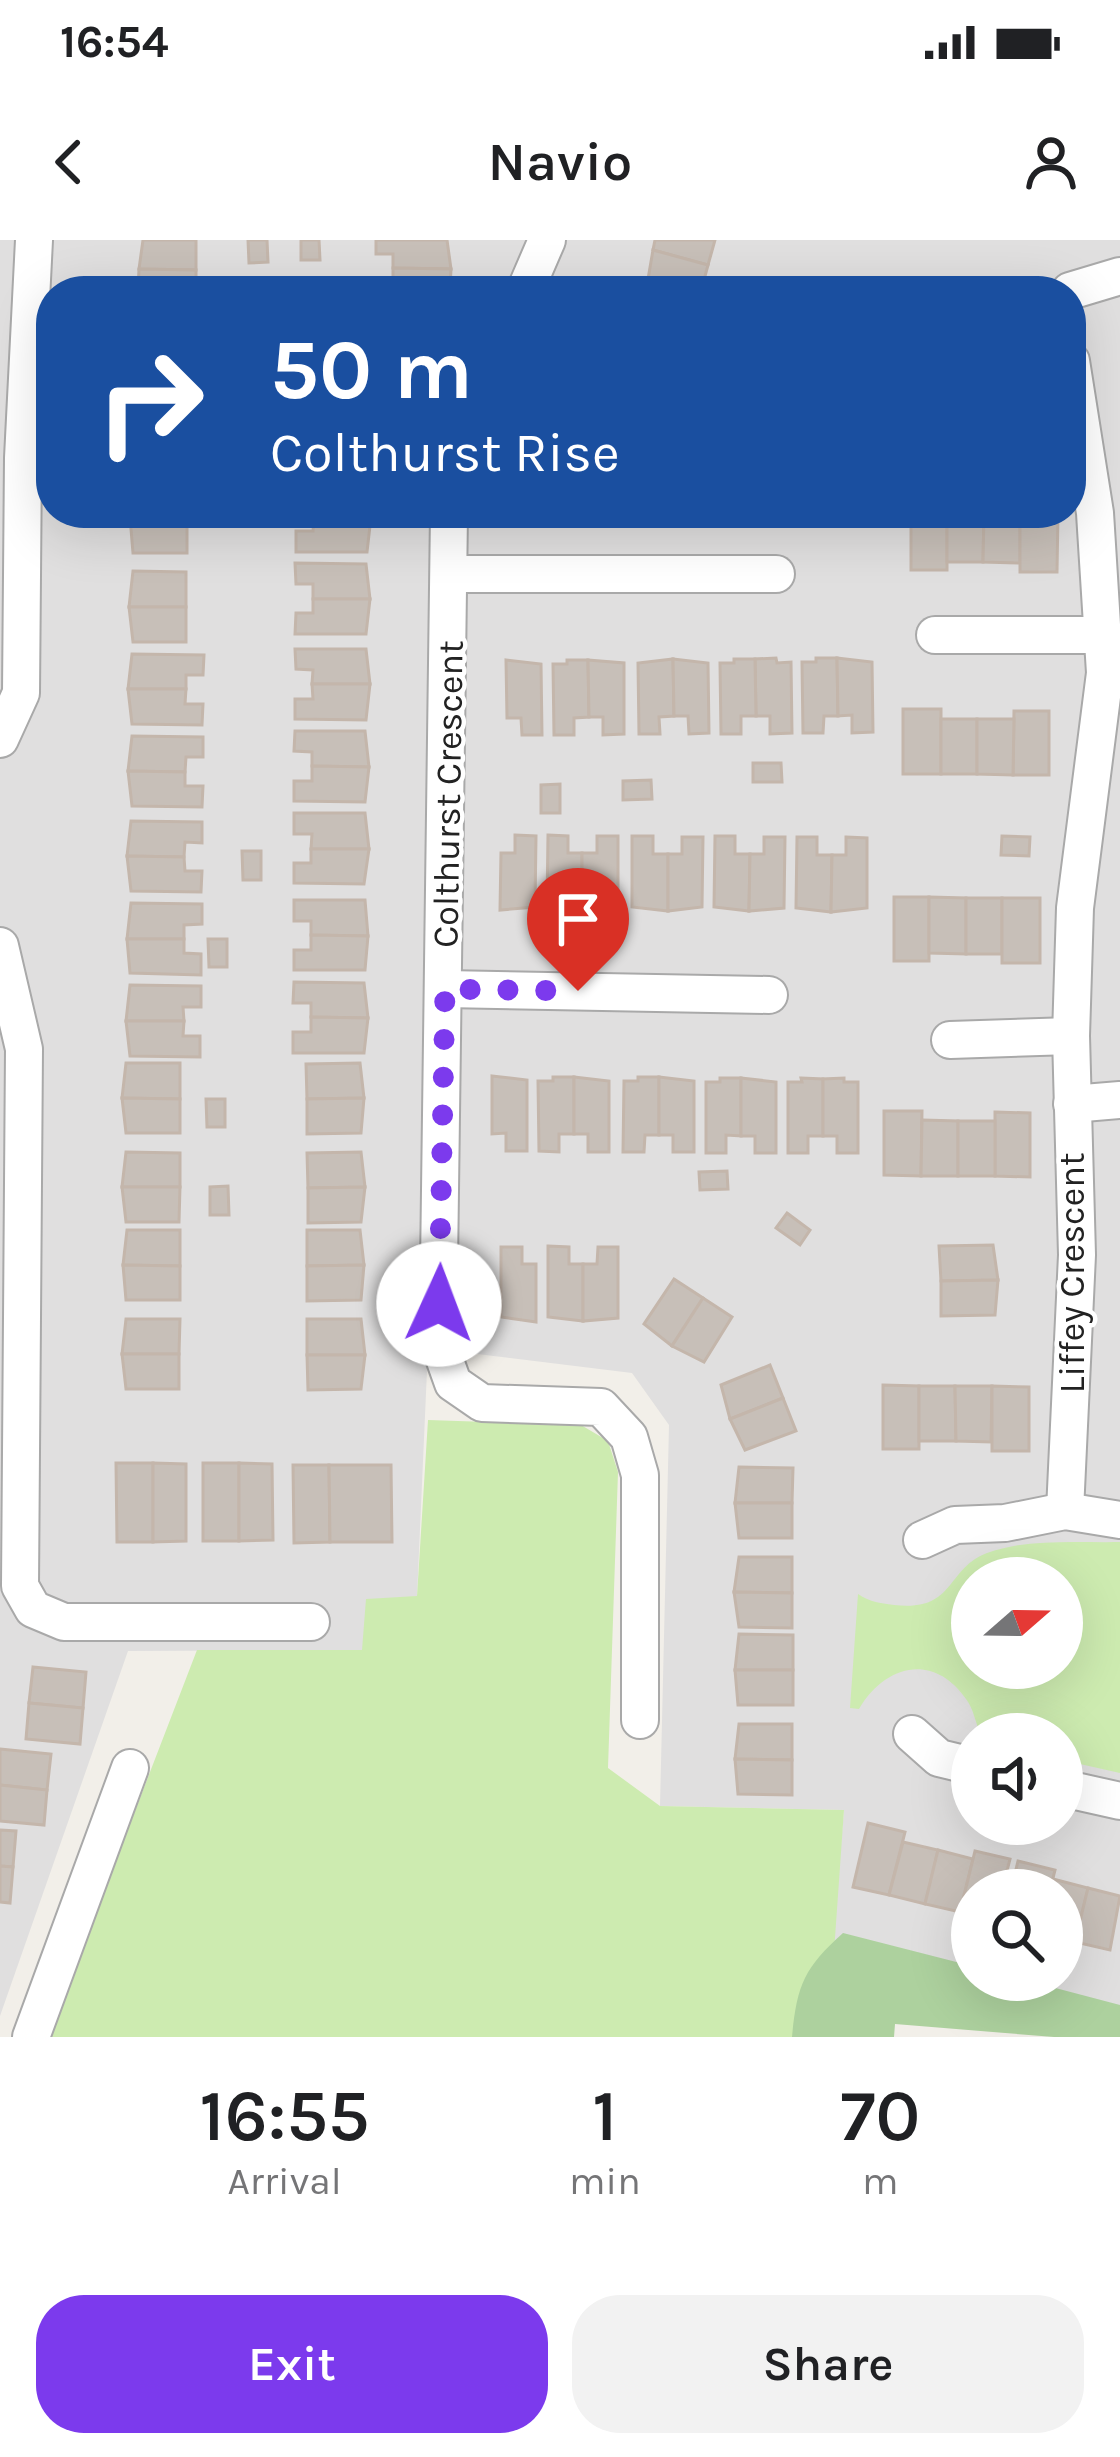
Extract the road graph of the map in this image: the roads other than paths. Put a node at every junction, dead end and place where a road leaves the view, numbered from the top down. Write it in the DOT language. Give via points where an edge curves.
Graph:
graph roads {
  1 [pos="34,240"];
  2 [pos="547,240"];
  3 [pos="531,276"];
  4 [pos="1120,276"];
  5 [pos="1086,286"];
  6 [pos="1086,442"];
  7 [pos="449,528"];
  8 [pos="450,574"];
  9 [pos="776,574"];
  10 [pos="935,635"];
  11 [pos="1104,635"];
  12 [pos="1112,672"];
  13 [pos="0,739"];
  14 [pos="0,946"];
  15 [pos="445,989"];
  16 [pos="769,994"];
  17 [pos="1071,1036"];
  18 [pos="950,1040"];
  19 [pos="1120,1100"];
  20 [pos="1072,1104"];
  21 [pos="1066,1511"];
  22 [pos="1120,1520"];
  23 [pos="922,1540"];
  24 [pos="311,1622"];
  25 [pos="640,1720"];
  26 [pos="912,1734"];
  27 [pos="951,1761"];
  28 [pos="130,1768"];
  29 [pos="1083,1793"];
  30 [pos="1120,1802"];
  31 [pos="31,2037"];
  1 -- 13 [label="street" via="21,693"];
  2 -- 3 [label="street"];
  4 -- 5 [label="street"];
  6 -- 11 [label="street, Liffey Crescent"];
  7 -- 8 [label="street, Colthurst Crescent"];
  8 -- 9 [label="street"];
  8 -- 15 [label="street, Colthurst Crescent"];
  10 -- 11 [label="street"];
  11 -- 12 [label="street, Liffey Crescent"];
  12 -- 17 [label="street, Liffey Crescent" via="1076,908"];
  14 -- 24 [label="street" via="24,1049 20,1586 34,1609 64,1622"];
  15 -- 16 [label="street"];
  15 -- 25 [label="street, Colthurst Crescent" via="438,1341 453,1383 482,1403 601,1407 629,1436 640,1474"];
  17 -- 18 [label="street"];
  17 -- 20 [label="street, Liffey Crescent"];
  19 -- 20 [label="street"];
  20 -- 21 [label="street, Liffey Crescent" via="1077,1255"];
  21 -- 22 [label="street"];
  21 -- 23 [label="street" via="955,1525"];
  26 -- 27 [label="street"];
  28 -- 31 [label="street"];
  29 -- 30 [label="street"];
}
